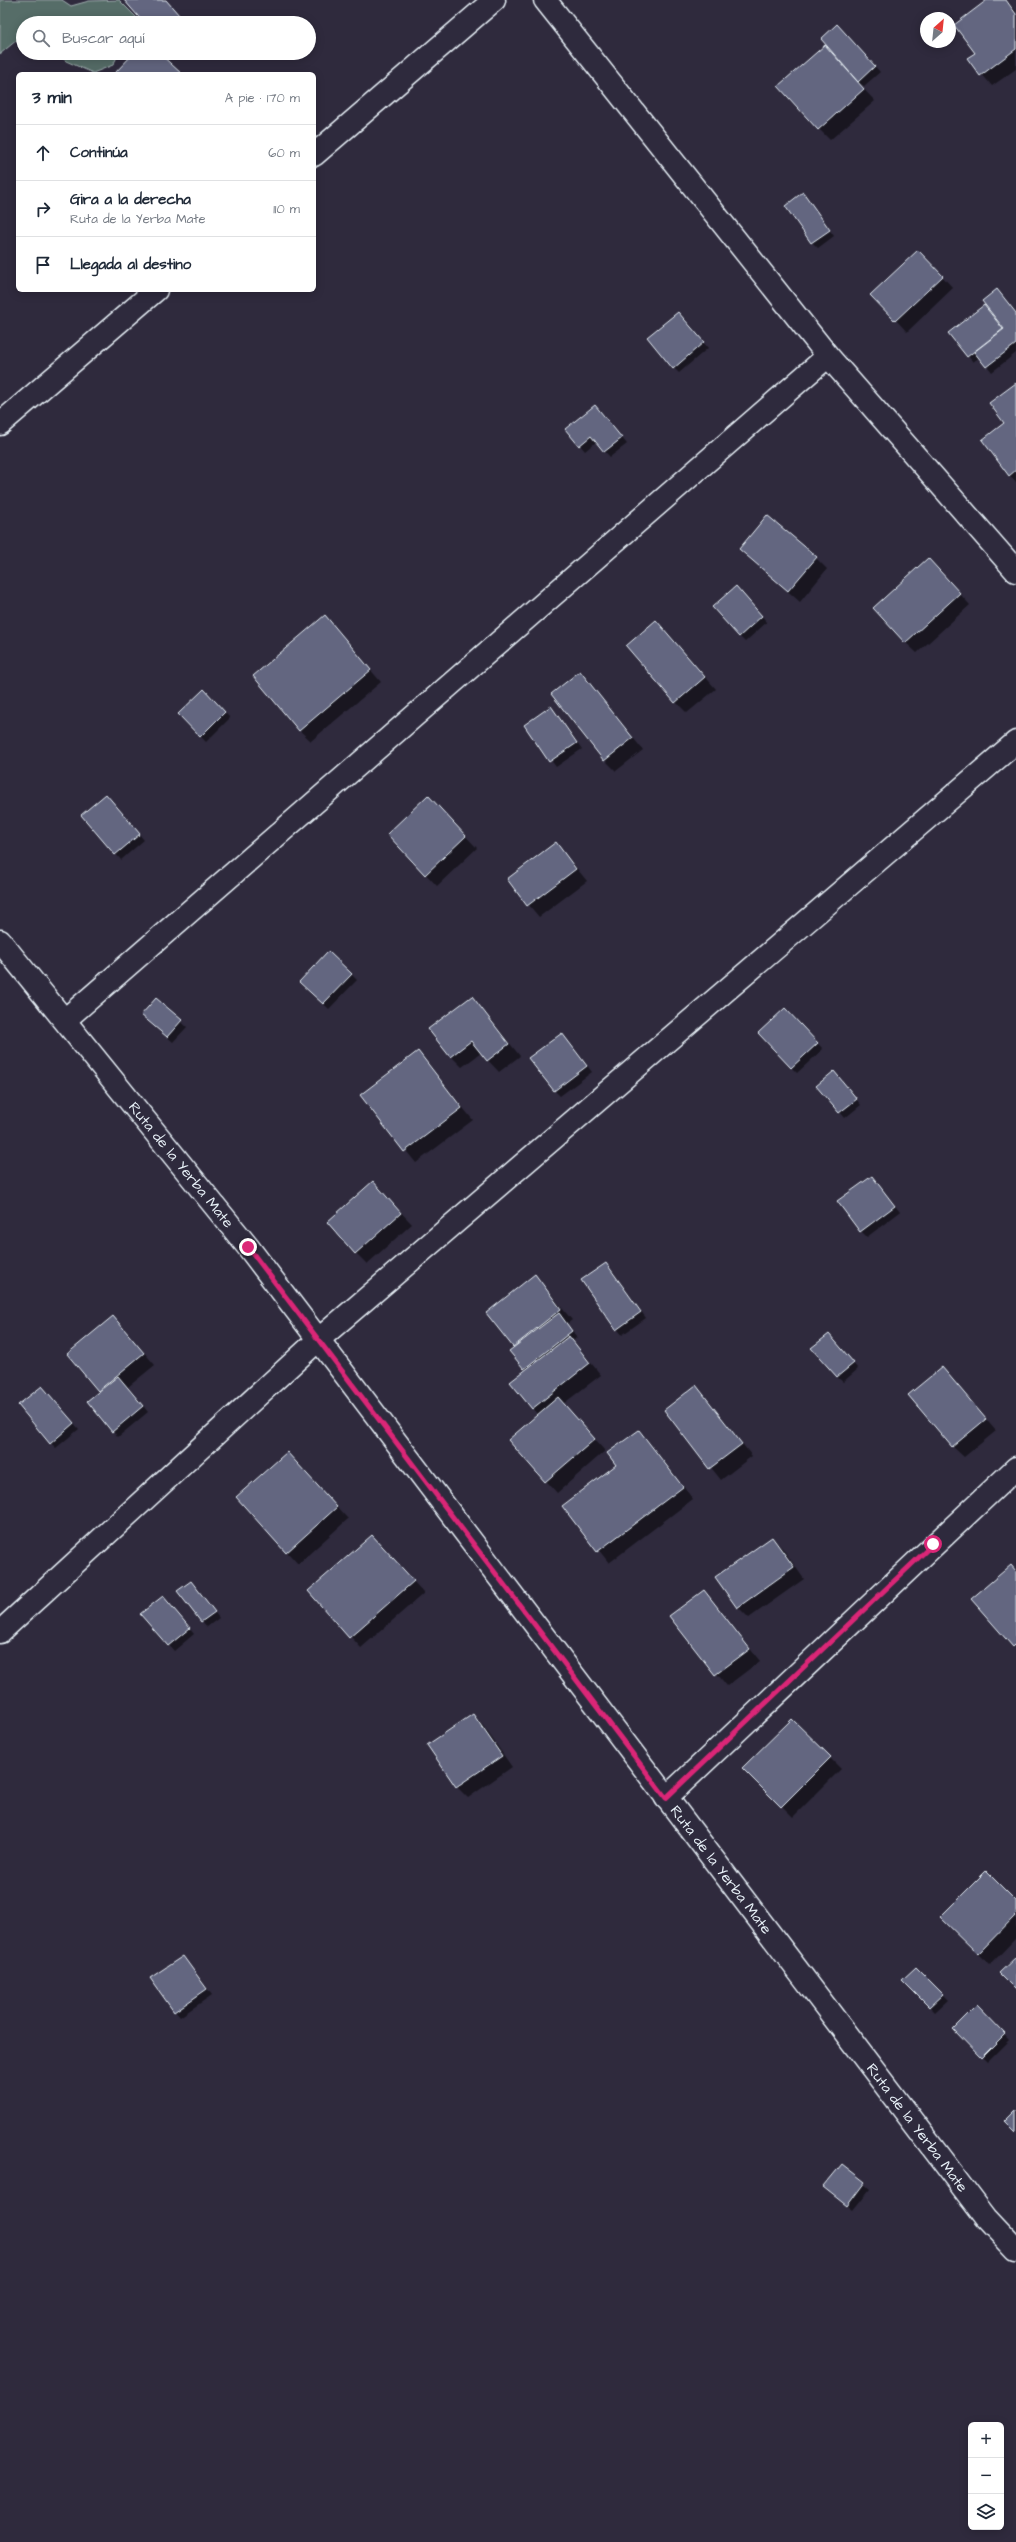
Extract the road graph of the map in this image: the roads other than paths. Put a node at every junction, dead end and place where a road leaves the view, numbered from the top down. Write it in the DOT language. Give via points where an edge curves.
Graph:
graph roads {
  1 [pos="494,0"];
  2 [pos="545,0"];
  3 [pos="316,153"];
  4 [pos="154,292"];
  5 [pos="828,356"];
  6 [pos="0,424"];
  7 [pos="1016,571"];
  8 [pos="1016,742"];
  9 [pos="0,941"];
  10 [pos="66,1019"];
  11 [pos="318,1340"];
  12 [pos="1016,1468"];
  13 [pos="0,1632"];
  14 [pos="666,1798"];
  15 [pos="1016,2250"];
  1 -- 3 [label="street"];
  2 -- 5 [label="street"];
  4 -- 6 [label="street"];
  5 -- 7 [label="street"];
  5 -- 10 [label="street"];
  8 -- 11 [label="street"];
  9 -- 10 [label="street, Ruta de la Yerba Mate"];
  10 -- 11 [label="street, Ruta de la Yerba Mate" via="248,1247"];
  11 -- 13 [label="street"];
  11 -- 14 [label="street, Ruta de la Yerba Mate"];
  12 -- 14 [label="street"];
  14 -- 15 [label="street, Ruta de la Yerba Mate" via="986,2218"];
}
